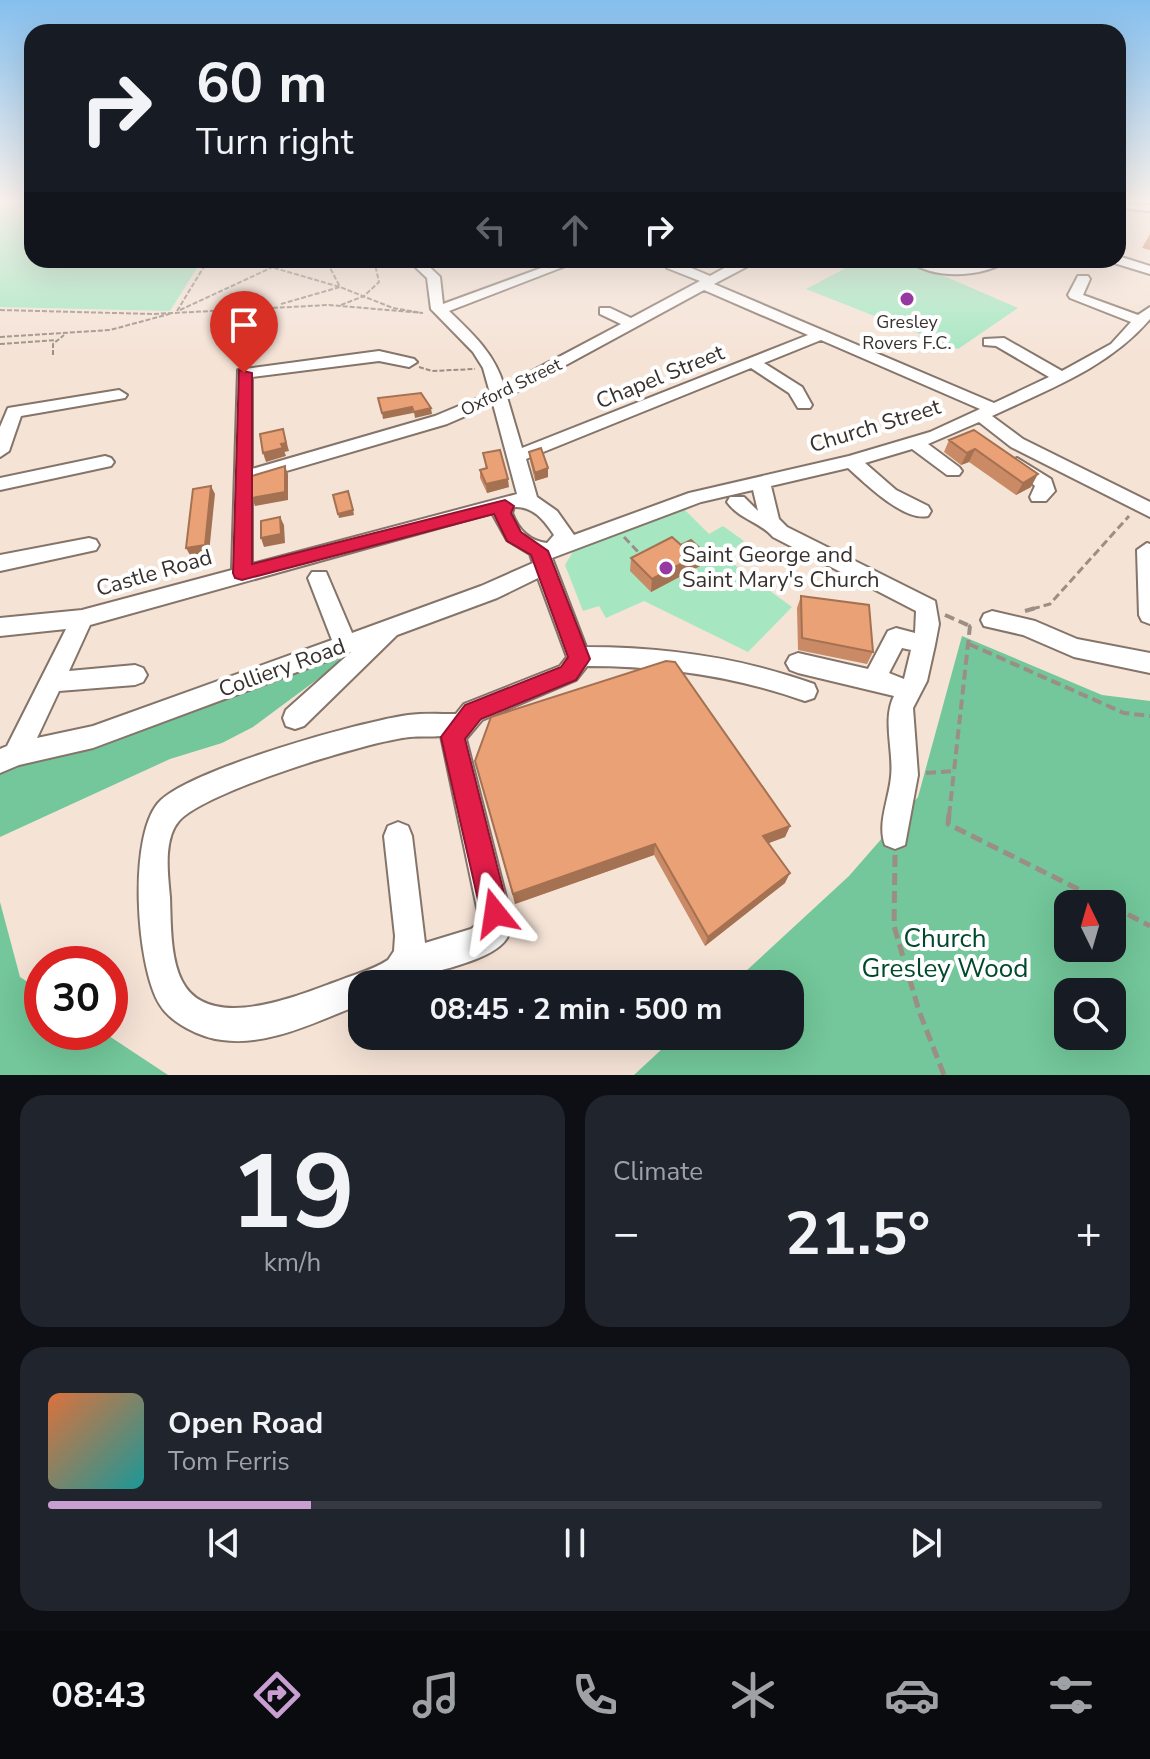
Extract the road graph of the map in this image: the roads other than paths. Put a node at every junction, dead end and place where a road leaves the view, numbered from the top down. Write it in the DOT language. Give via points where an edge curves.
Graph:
graph roads {
  1 [pos="1126,262"];
  2 [pos="423,268"];
  3 [pos="553,268"];
  4 [pos="678,268"];
  5 [pos="733,268"];
  6 [pos="933,268"];
  7 [pos="971,268"];
  8 [pos="1150,270"];
  9 [pos="1083,279"];
  10 [pos="708,283"];
  11 [pos="440,310"];
  12 [pos="605,311"];
  13 [pos="1146,318"];
  14 [pos="631,323"];
  15 [pos="820,335"];
  16 [pos="989,342"];
  17 [pos="409,362"];
  18 [pos="753,363"];
  19 [pos="1063,378"];
  20 [pos="119,395"];
  21 [pos="499,395"];
  22 [pos="804,405"];
  23 [pos="988,413"];
  24 [pos="961,425"];
  25 [pos="915,443"];
  26 [pos="0,451"];
  27 [pos="515,457"];
  28 [pos="852,461"];
  29 [pos="105,462"];
  30 [pos="953,471"];
  31 [pos="242,478"];
  32 [pos="761,483"];
  33 [pos="0,484"];
  34 [pos="1039,497"];
  35 [pos="528,499"];
  36 [pos="737,502"];
  37 [pos="505,506"];
  38 [pos="1144,509"];
  39 [pos="921,511"];
  40 [pos="770,521"];
  41 [pos="559,527"];
  42 [pos="589,536"];
  43 [pos="89,545"];
  44 [pos="1147,550"];
  45 [pos="545,556"];
  46 [pos="0,563"];
  47 [pos="242,573"];
  48 [pos="319,578"];
  49 [pos="1150,615"];
  50 [pos="82,619"];
  51 [pos="981,623"];
  52 [pos="0,627"];
  53 [pos="393,627"];
  54 [pos="345,645"];
  55 [pos="924,645"];
  56 [pos="578,656"];
  57 [pos="798,663"];
  58 [pos="1150,663"];
  59 [pos="135,675"];
  60 [pos="874,680"];
  61 [pos="51,682"];
  62 [pos="805,691"];
  63 [pos="909,692"];
  64 [pos="295,718"];
  65 [pos="463,725"];
  66 [pos="8,757"];
  67 [pos="895,835"];
  68 [pos="398,836"];
  69 [pos="405,965"];
  70 [pos="399,970"];
  71 [pos="348,993"];
  1 -- 8 [label="street"];
  2 -- 11 [label="street" via="433,277"];
  3 -- 11 [label="street"];
  4 -- 10 [label="street"];
  5 -- 10 [label="street, Oxford Street"];
  6 -- 7 [label="street"];
  9 -- 13 [label="street" via="1078,298"];
  10 -- 14 [label="street, Oxford Street"];
  10 -- 15 [label="street"];
  11 -- 21 [label="street" via="479,349"];
  12 -- 14 [label="street"];
  13 -- 19 [label="street, Church Street" via="1116,347"];
  14 -- 21 [label="street, Oxford Street"];
  15 -- 18 [label="street, Chapel Street"];
  15 -- 23 [label="street"];
  16 -- 19 [label="street" via="999,341"];
  17 -- 31 [label="street" via="379,356 244,373"];
  18 -- 22 [label="street" via="796,390"];
  18 -- 27 [label="street, Chapel Street"];
  19 -- 23 [label="street, Church Street"];
  20 -- 26 [label="street" via="14,412"];
  21 -- 27 [label="street"];
  21 -- 31 [label="street, Oxford Street" via="441,420"];
  23 -- 24 [label="street, Church Street"];
  23 -- 38 [label="street" via="1017,443"];
  24 -- 25 [label="street, Church Street"];
  24 -- 34 [label="street" via="1044,483 1046,491"];
  25 -- 28 [label="street, Church Street"];
  25 -- 30 [label="street"];
  27 -- 35 [label="street"];
  28 -- 32 [label="street, Church Street"];
  28 -- 39 [label="street" via="889,494"];
  29 -- 33 [label="street"];
  31 -- 47 [label="street"];
  32 -- 40 [label="street"];
  32 -- 42 [label="street, Church Street" via="696,497"];
  35 -- 37 [label="street, Castle Road"];
  35 -- 41 [label="street"];
  36 -- 40 [label="street" via="750,515"];
  37 -- 45 [label="street" via="502,513 514,536"];
  37 -- 47 [label="street, Castle Road"];
  40 -- 55 [label="street" via="780,532 927,607"];
  41 -- 42 [label="street"];
  41 -- 45 [label="street" via="564,536 560,545"];
  42 -- 45 [label="street, Church Street"];
  43 -- 46 [label="street"];
  44 -- 49 [label="street"];
  45 -- 53 [label="street, Colliery Road"];
  45 -- 56 [label="street"];
  47 -- 50 [label="street, Castle Road"];
  48 -- 54 [label="street"];
  50 -- 52 [label="street, Castle Road"];
  50 -- 61 [label="street"];
  51 -- 58 [label="street" via="1027,627 1074,648"];
  53 -- 54 [label="street, Colliery Road"];
  53 -- 64 [label="street"];
  54 -- 66 [label="street, Colliery Road" via="93,737"];
  55 -- 60 [label="street" via="896,637"];
  55 -- 63 [label="street"];
  56 -- 62 [label="street" via="635,656 765,674"];
  56 -- 65 [label="street" via="568,673 473,712"];
  57 -- 60 [label="street"];
  59 -- 61 [label="street"];
  60 -- 63 [label="street"];
  61 -- 66 [label="street"];
  63 -- 67 [label="street" via="901,707 905,775"];
  65 -- 69 [label="street" via="453,737 495,930 479,942"];
  65 -- 71 [label="street" via="388,730 233,778 188,795 170,810 157,832 161,969 170,992 187,1008 220,1024 261,1021"];
  68 -- 69 [label="street" via="410,939"];
  69 -- 70 [label="street"];
}
